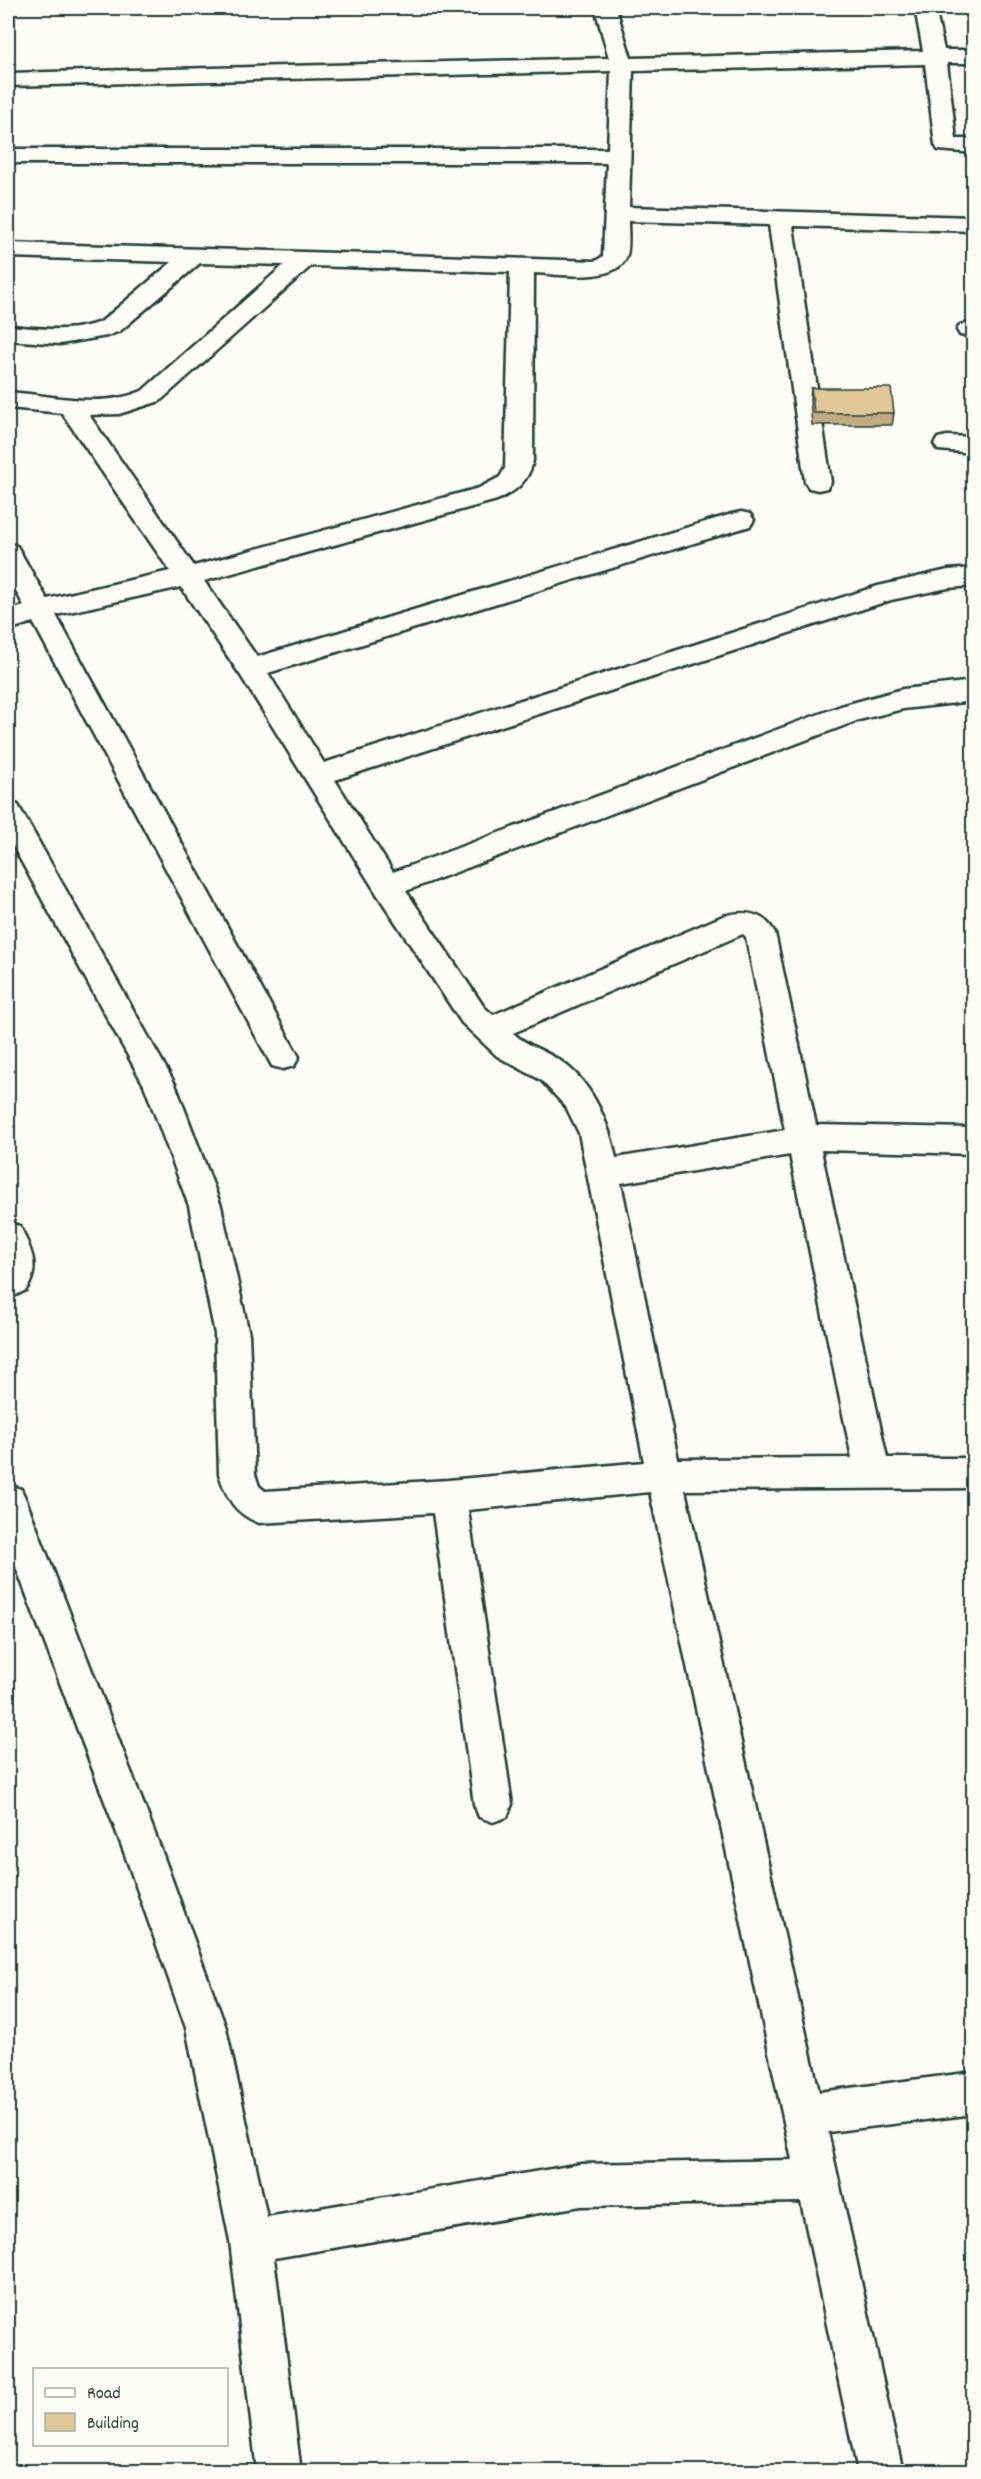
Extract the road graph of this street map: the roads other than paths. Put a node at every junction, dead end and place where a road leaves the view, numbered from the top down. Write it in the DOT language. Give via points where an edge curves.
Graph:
graph roads {
  1 [pos="606,8"];
  2 [pos="925,8"];
  3 [pos="935,57"];
  4 [pos="974,57"];
  5 [pos="622,65"];
  6 [pos="8,79"];
  7 [pos="974,146"];
  8 [pos="8,156"];
  9 [pos="619,156"];
  10 [pos="616,214"];
  11 [pos="780,219"];
  12 [pos="974,224"];
  13 [pos="8,250"];
  14 [pos="195,255"];
  15 [pos="305,259"];
  16 [pos="522,267"];
  17 [pos="8,333"];
  18 [pos="8,400"];
  19 [pos="69,405"];
  20 [pos="947,444"];
  21 [pos="974,445"];
  22 [pos="818,482"];
  23 [pos="741,520"];
  24 [pos="8,552"];
  25 [pos="189,576"];
  26 [pos="974,577"];
  27 [pos="39,610"];
  28 [pos="8,621"];
  29 [pos="251,669"];
  30 [pos="973,695"];
  31 [pos="319,775"];
  32 [pos="8,812"];
  33 [pos="387,886"];
  34 [pos="490,1030"];
  35 [pos="284,1057"];
  36 [pos="804,1140"];
  37 [pos="974,1141"];
  38 [pos="603,1173"];
  39 [pos="8,1236"];
  40 [pos="8,1285"];
  41 [pos="974,1473"];
  42 [pos="664,1475"];
  43 [pos="873,1475"];
  44 [pos="448,1496"];
  45 [pos="8,1500"];
  46 [pos="493,1804"];
  47 [pos="974,2093"];
  48 [pos="804,2114"];
  49 [pos="818,2181"];
  50 [pos="251,2241"];
  51 [pos="279,2472"];
  52 [pos="880,2472"];
  1 -- 5 [label="street"];
  2 -- 3 [label="street"];
  3 -- 4 [label="street"];
  3 -- 5 [label="street"];
  3 -- 7 [label="street" via="946,145"];
  5 -- 6 [label="street"];
  5 -- 9 [label="street"];
  8 -- 9 [label="street"];
  9 -- 10 [label="street"];
  10 -- 11 [label="street"];
  10 -- 16 [label="street" via="615,257 610,263 585,270"];
  11 -- 12 [label="street"];
  11 -- 22 [label="street"];
  13 -- 14 [label="street"];
  14 -- 15 [label="street"];
  14 -- 17 [label="street" via="99,332 74,338"];
  15 -- 16 [label="street"];
  15 -- 19 [label="street" via="151,396 137,404 117,407"];
  16 -- 25 [label="street" via="520,461 517,475 507,486"];
  18 -- 19 [label="street"];
  19 -- 25 [label="street"];
  20 -- 21 [label="street"];
  23 -- 29 [label="street"];
  24 -- 27 [label="street"];
  25 -- 27 [label="street"];
  25 -- 29 [label="street"];
  26 -- 31 [label="street" via="887,592"];
  27 -- 28 [label="street"];
  27 -- 35 [label="street"];
  29 -- 31 [label="street"];
  30 -- 33 [label="street" via="903,699 851,713"];
  31 -- 33 [label="street"];
  32 -- 44 [label="street" via="159,1084 205,1206 232,1334 237,1474 244,1495 259,1507"];
  33 -- 34 [label="street" via="473,1015"];
  34 -- 36 [label="street" via="734,924 754,925 760,933"];
  34 -- 38 [label="street" via="508,1047 552,1071 578,1099 595,1133"];
  36 -- 37 [label="street" via="823,1137"];
  36 -- 38 [label="street"];
  36 -- 43 [label="street"];
  38 -- 42 [label="street"];
  39 -- 40 [label="street" via="20,1272"];
  41 -- 43 [label="street"];
  42 -- 43 [label="street"];
  42 -- 44 [label="street"];
  42 -- 48 [label="street"];
  44 -- 46 [label="street"];
  45 -- 50 [label="street" via="206,2028"];
  47 -- 48 [label="street"];
  48 -- 49 [label="street"];
  49 -- 50 [label="street" via="581,2185"];
  49 -- 52 [label="street"];
  50 -- 51 [label="street"];
}
